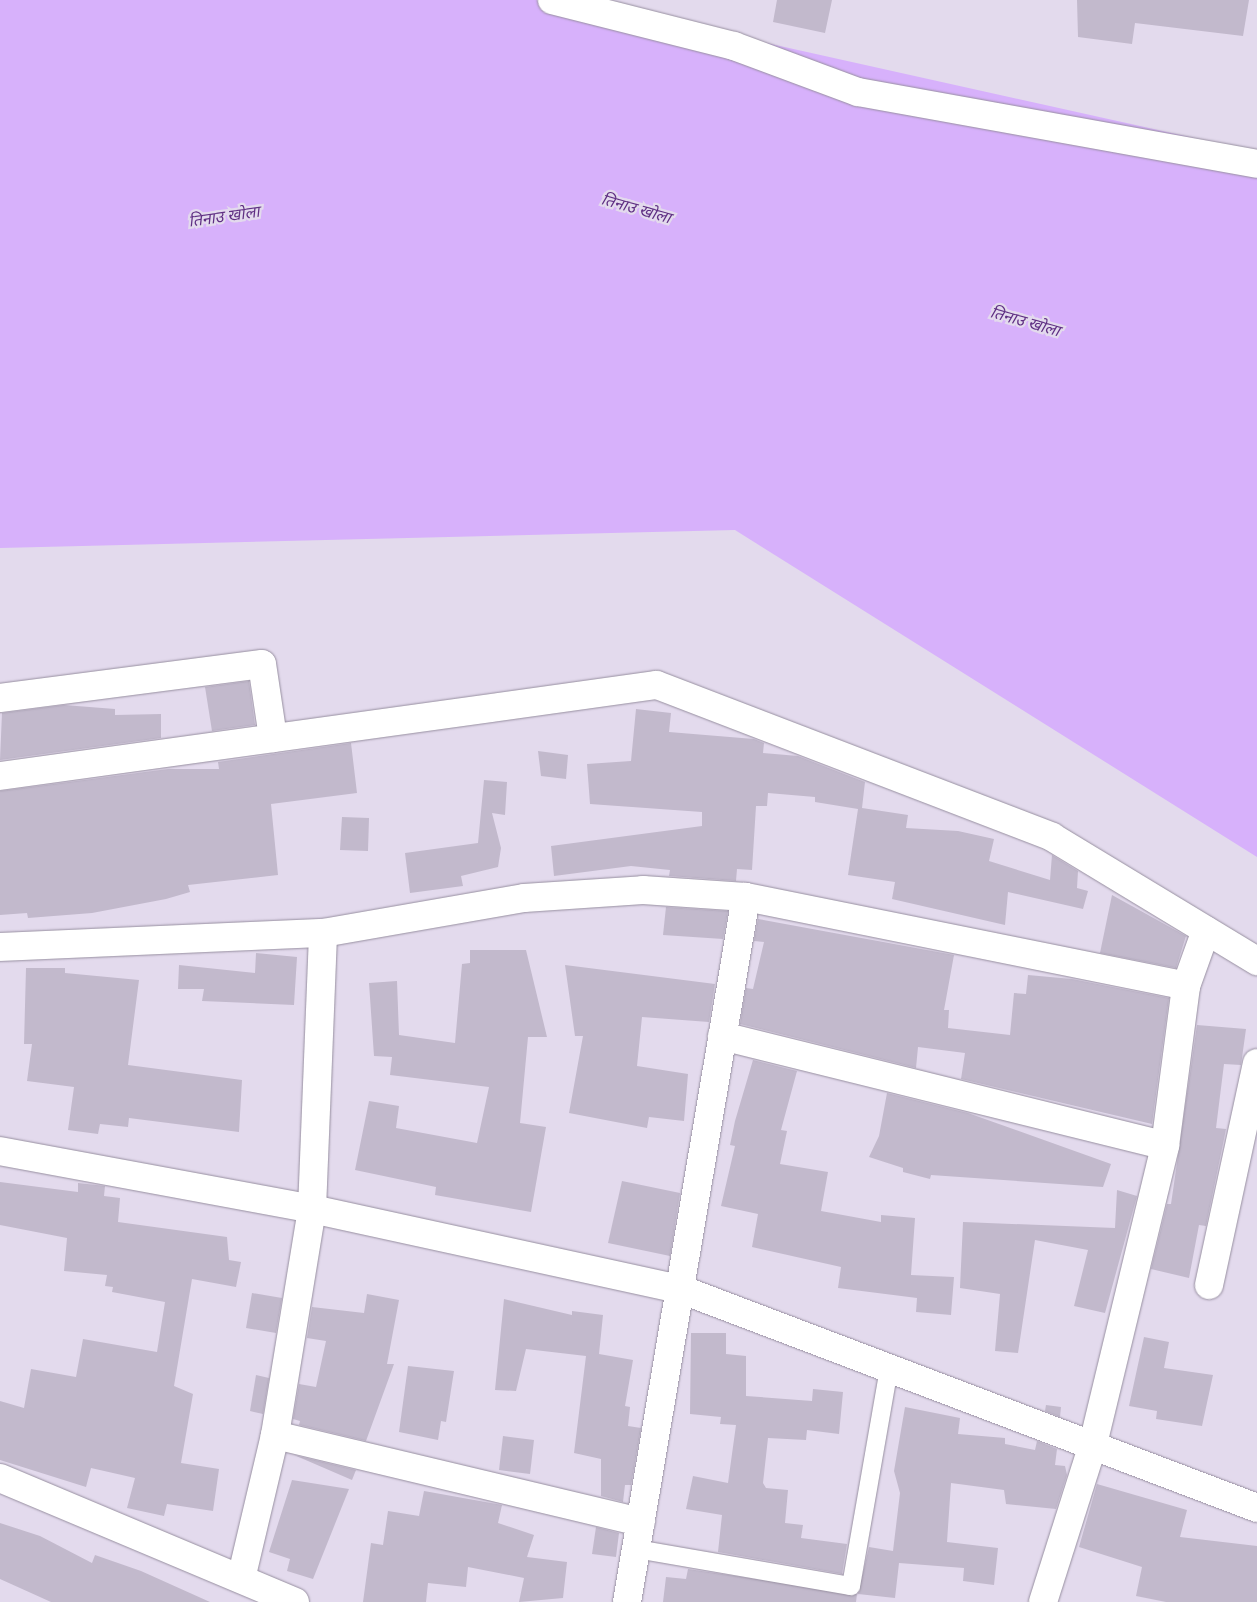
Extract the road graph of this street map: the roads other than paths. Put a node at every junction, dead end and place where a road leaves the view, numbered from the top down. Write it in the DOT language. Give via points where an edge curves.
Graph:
graph roads {
  1 [pos="552,0"];
  2 [pos="1257,164"];
  3 [pos="0,698"];
  4 [pos="273,738"];
  5 [pos="0,776"];
  6 [pos="746,897"];
  7 [pos="1206,930"];
  8 [pos="323,933"];
  9 [pos="0,946"];
  10 [pos="1257,961"];
  11 [pos="1186,986"];
  12 [pos="722,1036"];
  13 [pos="1257,1063"];
  14 [pos="1165,1146"];
  15 [pos="0,1151"];
  16 [pos="312,1209"];
  17 [pos="1209,1285"];
  18 [pos="680,1289"];
  19 [pos="889,1368"];
  20 [pos="275,1435"];
  21 [pos="1093,1444"];
  22 [pos="0,1478"];
  23 [pos="1257,1508"];
  24 [pos="641,1522"];
  25 [pos="636,1548"];
  26 [pos="241,1578"];
  27 [pos="295,1602"];
  28 [pos="627,1602"];
  29 [pos="1043,1602"];
  1 -- 2 [label="street" via="734,46 858,92"];
  3 -- 4 [label="street" via="262,664"];
  4 -- 5 [label="street"];
  4 -- 7 [label="street" via="657,685 1052,838"];
  6 -- 8 [label="street" via="643,890 524,898"];
  6 -- 11 [label="street"];
  6 -- 12 [label="street"];
  7 -- 10 [label="street"];
  7 -- 11 [label="street"];
  8 -- 9 [label="street"];
  8 -- 16 [label="street"];
  11 -- 14 [label="street"];
  12 -- 14 [label="street"];
  12 -- 18 [label="street"];
  13 -- 17 [label="street"];
  14 -- 21 [label="street"];
  15 -- 16 [label="street"];
  16 -- 18 [label="street"];
  16 -- 20 [label="street"];
  18 -- 19 [label="street"];
  18 -- 24 [label="street"];
  19 -- 21 [label="street"];
  19 -- 25 [label="lane" via="851,1586"];
  20 -- 24 [label="street"];
  20 -- 26 [label="street"];
  21 -- 23 [label="street"];
  21 -- 29 [label="street"];
  22 -- 26 [label="street"];
  24 -- 25 [label="street"];
  25 -- 28 [label="street"];
  26 -- 27 [label="street"];
}
